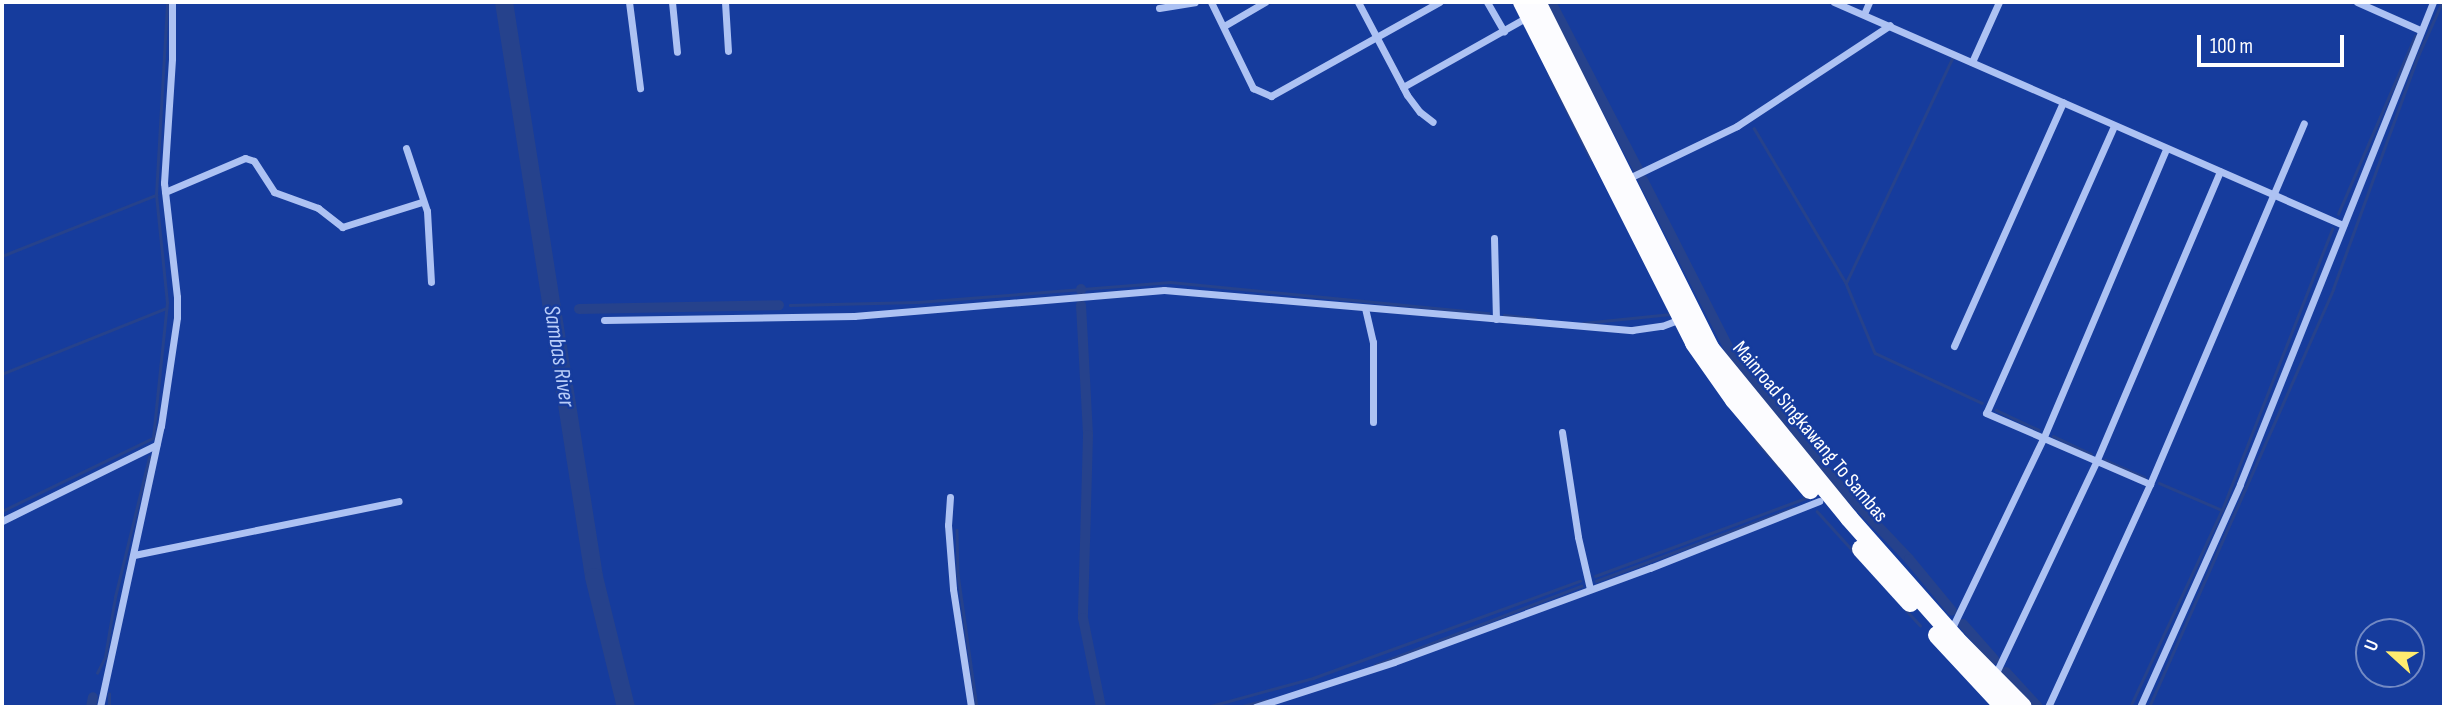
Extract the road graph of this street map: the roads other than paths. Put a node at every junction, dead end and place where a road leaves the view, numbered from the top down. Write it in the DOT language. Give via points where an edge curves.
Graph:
graph roads {
  1 [pos="172,2"];
  2 [pos="629,2"];
  3 [pos="672,2"];
  4 [pos="725,2"];
  5 [pos="1195,2"];
  6 [pos="1211,2"];
  7 [pos="1265,2"];
  8 [pos="1358,2"];
  9 [pos="1439,2"];
  10 [pos="1487,2"];
  11 [pos="1834,2"];
  12 [pos="1869,2"];
  13 [pos="1999,2"];
  14 [pos="2357,2"];
  15 [pos="2433,2"];
  16 [pos="1530,6"];
  17 [pos="1159,8"];
  18 [pos="1864,14"];
  19 [pos="1890,25"];
  20 [pos="1224,26"];
  21 [pos="1504,30"];
  22 [pos="2420,30"];
  23 [pos="1374,37"];
  24 [pos="728,51"];
  25 [pos="677,52"];
  26 [pos="1972,62"];
  27 [pos="1402,87"];
  28 [pos="640,88"];
  29 [pos="2063,102"];
  30 [pos="1433,122"];
  31 [pos="2304,123"];
  32 [pos="2114,125"];
  33 [pos="1596,133"];
  34 [pos="406,148"];
  35 [pos="2166,149"];
  36 [pos="2220,171"];
  37 [pos="1628,179"];
  38 [pos="164,192"];
  39 [pos="2273,194"];
  40 [pos="422,202"];
  41 [pos="2343,225"];
  42 [pos="1494,238"];
  43 [pos="431,282"];
  44 [pos="1365,308"];
  45 [pos="1496,319"];
  46 [pos="1680,319"];
  47 [pos="604,320"];
  48 [pos="1954,346"];
  49 [pos="1373,422"];
  50 [pos="1562,432"];
  51 [pos="2043,439"];
  52 [pos="156,445"];
  53 [pos="1785,451"];
  54 [pos="2096,462"];
  55 [pos="2150,484"];
  56 [pos="950,497"];
  57 [pos="399,501"];
  58 [pos="1819,501"];
  59 [pos="2,521"];
  60 [pos="134,555"];
  61 [pos="1590,589"];
  62 [pos="1950,632"];
  63 [pos="1994,678"];
  64 [pos="100,707"];
  65 [pos="971,707"];
  66 [pos="1255,707"];
  67 [pos="2004,707"];
  68 [pos="2023,707"];
  69 [pos="2048,707"];
  70 [pos="2140,707"];
  1 -- 38 [label="street"];
  2 -- 28 [label="street"];
  3 -- 25 [label="street"];
  4 -- 24 [label="street"];
  5 -- 17 [label="street"];
  6 -- 20 [label="street"];
  7 -- 20 [label="street"];
  8 -- 23 [label="street"];
  9 -- 23 [label="street"];
  10 -- 21 [label="street"];
  11 -- 18 [label="street"];
  12 -- 18 [label="street"];
  13 -- 26 [label="street"];
  14 -- 22 [label="street"];
  15 -- 22 [label="street"];
  16 -- 21 [label="street"];
  16 -- 33 [label="highway, Mainroad Singkawang To Sambas"];
  18 -- 19 [label="street"];
  19 -- 26 [label="street"];
  19 -- 37 [label="street" via="1737,126"];
  20 -- 23 [label="street" via="1253,88 1265,95 1281,91"];
  21 -- 27 [label="street"];
  22 -- 41 [label="street"];
  23 -- 27 [label="street"];
  26 -- 29 [label="street"];
  27 -- 30 [label="street"];
  29 -- 32 [label="street"];
  29 -- 48 [label="street"];
  31 -- 39 [label="street"];
  32 -- 35 [label="street"];
  32 -- 51 [label="street" via="1986,412"];
  33 -- 37 [label="highway, Mainroad Singkawang To Sambas"];
  33 -- 46 [label="highway, Mainroad Singkawang To Sambas"];
  34 -- 40 [label="street"];
  35 -- 36 [label="street"];
  35 -- 51 [label="street"];
  36 -- 39 [label="street"];
  36 -- 54 [label="street"];
  37 -- 53 [label="highway, Mainroad Singkawang To Sambas" via="1710,348"];
  38 -- 40 [label="street" via="245,158 254,161 274,191 318,208 342,227"];
  38 -- 52 [label="street" via="177,307"];
  39 -- 41 [label="street"];
  39 -- 55 [label="street"];
  40 -- 43 [label="street" via="427,211"];
  41 -- 70 [label="street" via="2240,484"];
  42 -- 45 [label="street"];
  44 -- 45 [label="street"];
  44 -- 47 [label="street" via="1164,290 855,316"];
  44 -- 49 [label="street" via="1373,342"];
  45 -- 46 [label="street" via="1632,330"];
  46 -- 53 [label="highway, Mainroad Singkawang To Sambas" via="1714,374"];
  50 -- 61 [label="street"];
  51 -- 54 [label="street"];
  51 -- 62 [label="street"];
  52 -- 59 [label="street"];
  52 -- 60 [label="street"];
  53 -- 58 [label="highway, Mainroad Singkawang To Sambas"];
  53 -- 62 [label="highway, Mainroad Singkawang To Sambas"];
  54 -- 55 [label="street"];
  54 -- 63 [label="street"];
  55 -- 69 [label="street"];
  56 -- 65 [label="street" via="953,589"];
  57 -- 60 [label="street"];
  58 -- 61 [label="street"];
  58 -- 67 [label="highway, Mainroad Singkawang To Sambas"];
  60 -- 64 [label="street"];
  61 -- 66 [label="street" via="1394,662"];
  62 -- 63 [label="highway, Mainroad Singkawang To Sambas"];
  63 -- 68 [label="highway, Mainroad Singkawang To Sambas"];
}
